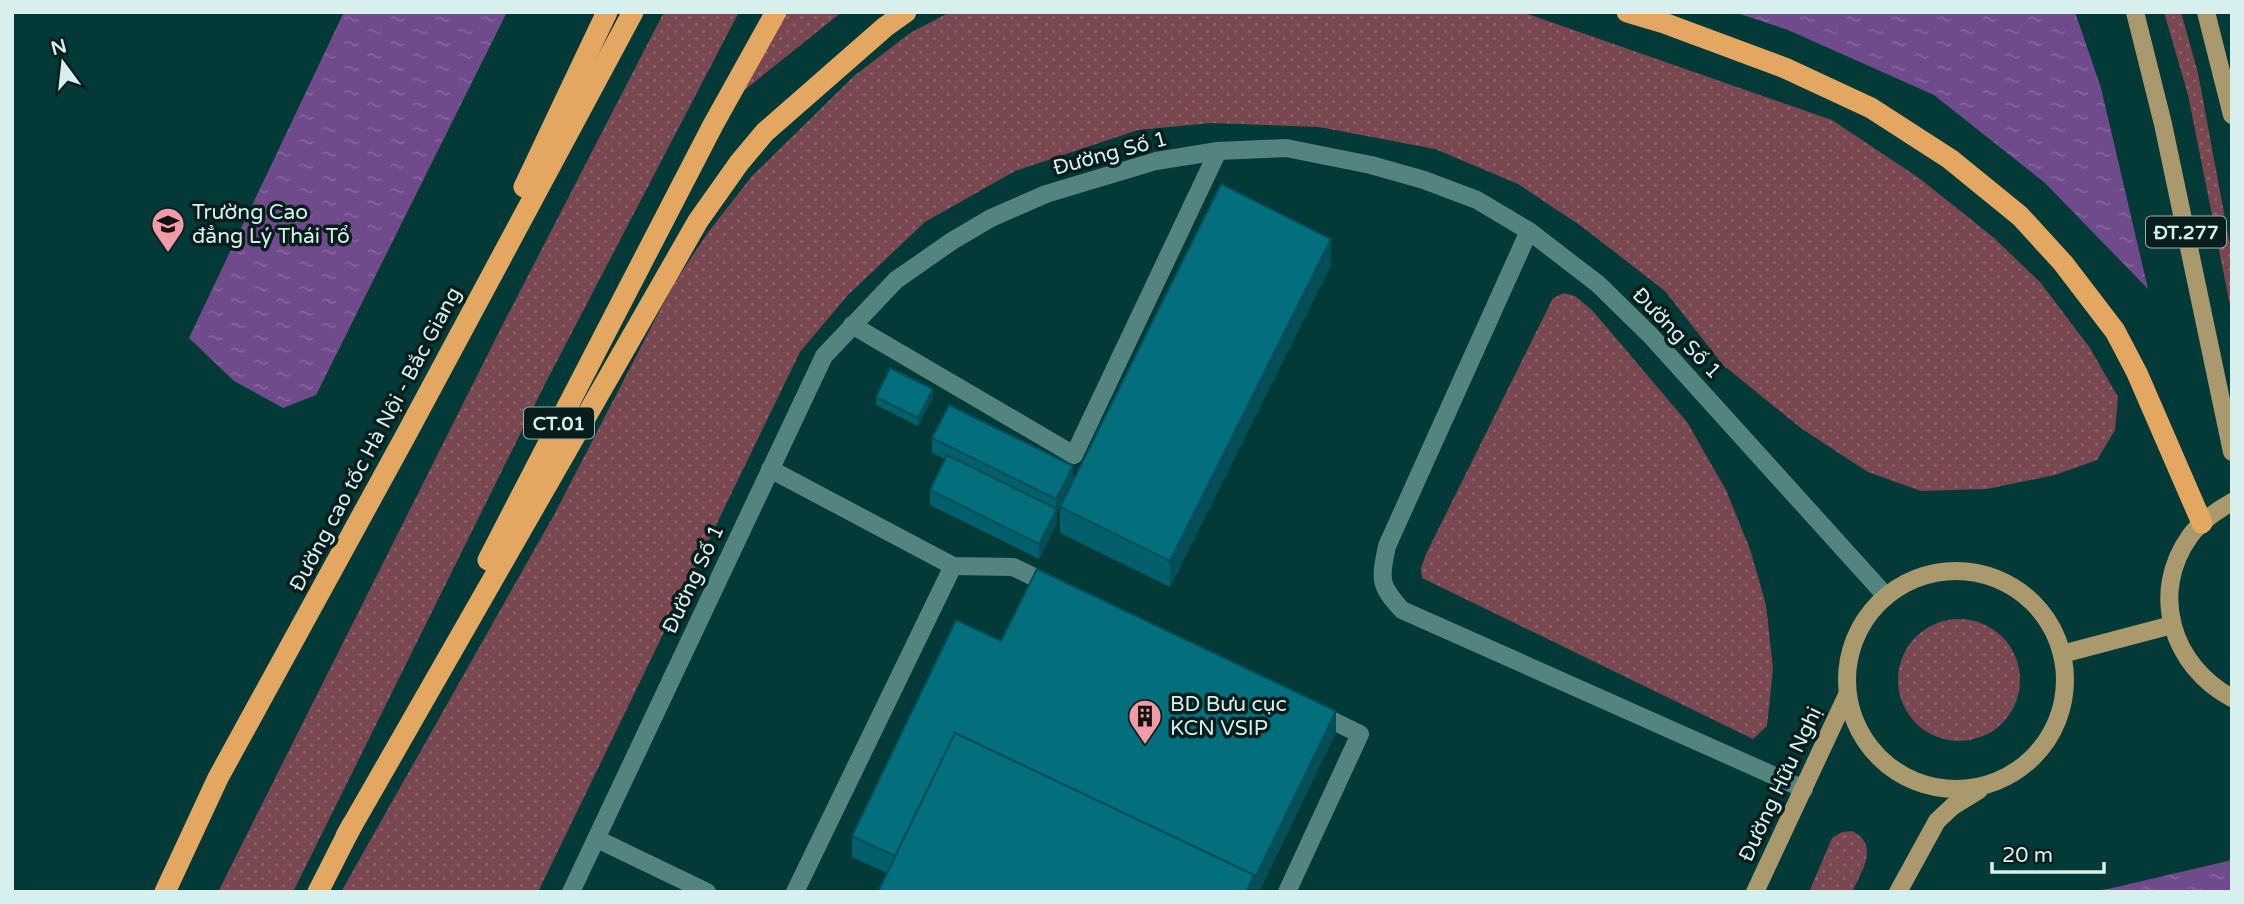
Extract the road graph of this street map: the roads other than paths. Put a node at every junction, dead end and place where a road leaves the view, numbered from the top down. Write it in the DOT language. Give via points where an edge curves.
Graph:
graph roads {
  1 [pos="607,12"];
  2 [pos="632,12"];
  3 [pos="776,12"];
  4 [pos="906,12"];
  5 [pos="1627,12"];
  6 [pos="2135,12"];
  7 [pos="2206,12"];
  8 [pos="2232,115"];
  9 [pos="1218,151"];
  10 [pos="1529,230"];
  11 [pos="852,325"];
  12 [pos="406,435"];
  13 [pos="2232,452"];
  14 [pos="770,469"];
  15 [pos="2232,502"];
  16 [pos="2202,523"];
  17 [pos="953,566"];
  18 [pos="1886,596"];
  19 [pos="1075,597"];
  20 [pos="2172,625"];
  21 [pos="2062,654"];
  22 [pos="2224,693"];
  23 [pos="1847,695"];
  24 [pos="1298,704"];
  25 [pos="2232,706"];
  26 [pos="1986,785"];
  27 [pos="1804,789"];
  28 [pos="346,836"];
  29 [pos="597,839"];
  30 [pos="165,892"];
  31 [pos="317,892"];
  32 [pos="570,892"];
  33 [pos="707,892"];
  34 [pos="795,892"];
  35 [pos="1287,892"];
  36 [pos="1755,892"];
  37 [pos="1898,892"];
  1 -- 12 [label="highway"];
  2 -- 12 [label="highway, Đường cao tốc Hà Nội - Bắc Giang"];
  3 -- 28 [label="highway, CT.01" via="713,125"];
  4 -- 28 [label="highway" via="765,132 698,221"];
  5 -- 16 [label="highway" via="1785,68 1871,108 1950,159 2020,216 2115,331"];
  6 -- 13 [label="main road, ĐT.277" via="2164,124"];
  7 -- 8 [label="main road"];
  9 -- 10 [label="street, Đường Số 1" via="1286,148 1371,165 1477,200"];
  9 -- 11 [label="street, Đường Số 1" via="1101,176 991,218 896,280"];
  9 -- 11 [label="street" via="1074,455"];
  10 -- 18 [label="street, Đường Số 1" via="1598,284 1651,336"];
  10 -- 27 [label="street" via="1387,546 1382,567 1384,591 1402,611"];
  11 -- 14 [label="street, Đường Số 1" via="824,356"];
  12 -- 30 [label="highway, Đường cao tốc Hà Nội - Bắc Giang" via="218,778"];
  14 -- 17 [label="street"];
  14 -- 29 [label="street, Đường Số 1"];
  15 -- 16 [label="main road"];
  16 -- 20 [label="main road" via="2183,548 2174,570"];
  17 -- 19 [label="street" via="1013,567"];
  17 -- 34 [label="street"];
  18 -- 21 [label="main road" via="1939,572 1997,579 2022,593 2043,614"];
  18 -- 23 [label="main road" via="1867,616 1854,640 1847,667"];
  20 -- 21 [label="main road"];
  20 -- 22 [label="main road" via="2193,667"];
  21 -- 26 [label="main road" via="2063,702 2051,734 2016,771"];
  22 -- 25 [label="main road"];
  23 -- 26 [label="main road" via="1853,720 1884,764 1932,787"];
  23 -- 27 [label="main road, Đường Hữu Nghị"];
  24 -- 35 [label="street" via="1360,734"];
  26 -- 37 [label="main road" via="1937,821"];
  27 -- 36 [label="main road, Đường Hữu Nghị"];
  28 -- 31 [label="highway, CT.01"];
  29 -- 32 [label="street, Đường Số 1"];
  29 -- 33 [label="street"];
}
